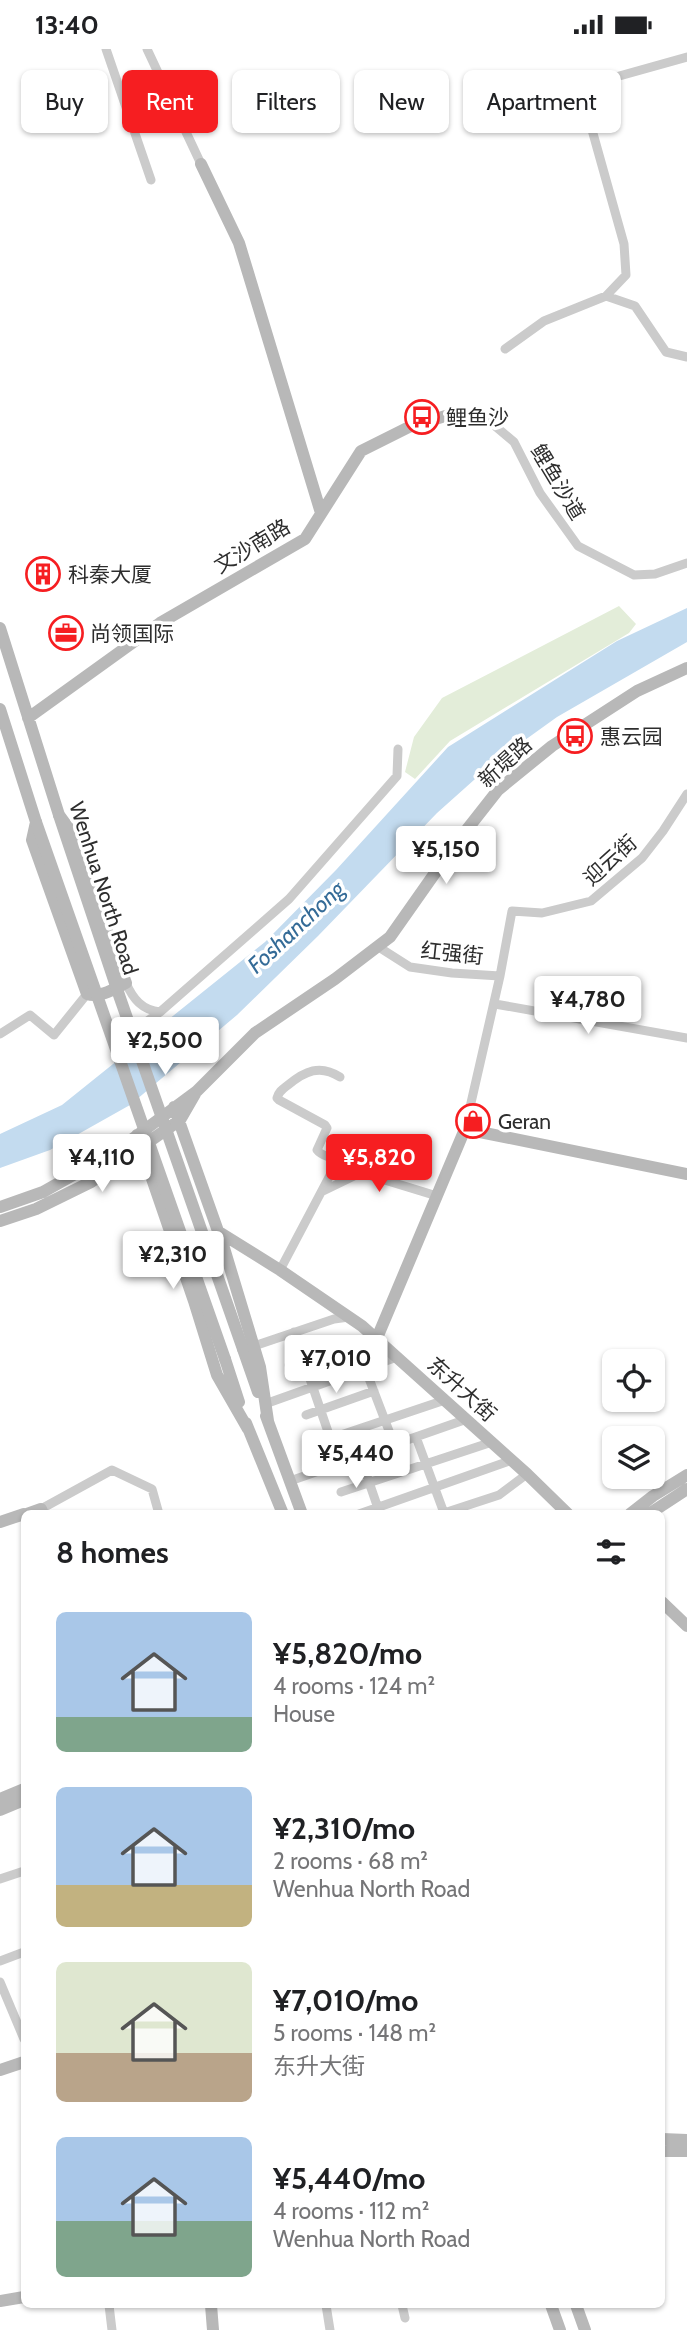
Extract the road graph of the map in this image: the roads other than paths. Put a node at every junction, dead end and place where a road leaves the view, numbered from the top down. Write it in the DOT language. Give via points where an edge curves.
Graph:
graph roads {
  1 [pos="106,49"];
  2 [pos="147,49"];
  3 [pos="687,57"];
  4 [pos="201,164"];
  5 [pos="151,180"];
  6 [pos="606,296"];
  7 [pos="505,349"];
  8 [pos="687,357"];
  9 [pos="482,415"];
  10 [pos="321,513"];
  11 [pos="687,563"];
  12 [pos="0,628"];
  13 [pos="687,669"];
  14 [pos="0,709"];
  15 [pos="28,718"];
  16 [pos="4,736"];
  17 [pos="398,749"];
  18 [pos="687,794"];
  19 [pos="59,815"];
  20 [pos="36,822"];
  21 [pos="377,946"];
  22 [pos="500,976"];
  23 [pos="126,983"];
  24 [pos="87,994"];
  25 [pos="495,1004"];
  26 [pos="160,1012"];
  27 [pos="0,1034"];
  28 [pos="125,1037"];
  29 [pos="687,1038"];
  30 [pos="340,1077"];
  31 [pos="197,1091"];
  32 [pos="174,1107"];
  33 [pos="180,1121"];
  34 [pos="465,1129"];
  35 [pos="139,1141"];
  36 [pos="687,1174"];
  37 [pos="321,1192"];
  38 [pos="437,1196"];
  39 [pos="0,1207"];
  40 [pos="0,1221"];
  41 [pos="219,1232"];
  42 [pos="280,1270"];
  43 [pos="350,1317"];
  44 [pos="294,1332"];
  45 [pos="376,1337"];
  46 [pos="248,1348"];
  47 [pos="397,1357"];
  48 [pos="304,1360"];
  49 [pos="289,1365"];
  50 [pos="365,1368"];
  51 [pos="313,1387"];
  52 [pos="374,1391"];
  53 [pos="445,1400"];
  54 [pos="265,1404"];
  55 [pos="321,1410"];
  56 [pos="306,1415"];
  57 [pos="467,1419"];
  58 [pos="385,1420"];
  59 [pos="268,1421"];
  60 [pos="248,1429"];
  61 [pos="416,1437"];
  62 [pos="330,1438"];
  63 [pos="320,1442"];
  64 [pos="492,1442"];
  65 [pos="394,1444"];
  66 [pos="360,1456"];
  67 [pos="512,1460"];
  68 [pos="339,1464"];
  69 [pos="426,1464"];
  70 [pos="527,1474"];
  71 [pos="687,1475"];
  72 [pos="290,1481"];
  73 [pos="369,1483"];
  74 [pos="435,1487"];
  75 [pos="687,1489"];
  76 [pos="341,1493"];
  77 [pos="44,1510"];
  78 [pos="158,1510"];
  79 [pos="277,1510"];
  80 [pos="301,1510"];
  81 [pos="379,1510"];
  82 [pos="442,1510"];
  83 [pos="452,1510"];
  84 [pos="564,1510"];
  85 [pos="635,1510"];
  86 [pos="655,1510"];
  87 [pos="21,1516"];
  88 [pos="0,1522"];
  89 [pos="665,1605"];
  90 [pos="687,1626"];
  91 [pos="21,1790"];
  92 [pos="0,1799"];
  93 [pos="21,1801"];
  94 [pos="0,1809"];
  95 [pos="21,1872"];
  96 [pos="0,1879"];
  97 [pos="21,1953"];
  98 [pos="0,1961"];
  99 [pos="0,1982"];
  100 [pos="21,2032"];
  101 [pos="21,2063"];
  102 [pos="0,2070"];
  103 [pos="665,2139"];
  104 [pos="687,2140"];
  105 [pos="665,2151"];
  106 [pos="687,2151"];
  107 [pos="21,2298"];
  108 [pos="0,2301"];
  109 [pos="109,2308"];
  110 [pos="211,2308"];
  111 [pos="326,2308"];
  112 [pos="403,2308"];
  113 [pos="552,2308"];
  114 [pos="577,2308"];
  115 [pos="405,2318"];
  116 [pos="113,2330"];
  117 [pos="213,2330"];
  118 [pos="330,2330"];
  119 [pos="560,2330"];
  120 [pos="586,2330"];
  1 -- 5 [label="street"];
  2 -- 4 [label="street"];
  3 -- 6 [label="street" via="580,87 624,244 626,275"];
  4 -- 10 [label="main road" via="239,243"];
  6 -- 7 [label="street" via="544,321"];
  6 -- 8 [label="street" via="635,306 666,352"];
  9 -- 10 [label="main road, 文沙南路" via="449,415 411,426 360,451"];
  9 -- 11 [label="street, 鲤鱼沙道" via="514,442 540,493 578,546 635,575 655,574"];
  10 -- 15 [label="main road, 文沙南路" via="305,538 160,624"];
  12 -- 15 [label="main road, Wenhua North Road"];
  13 -- 21 [label="main road, 新堤路" via="637,691 552,746 498,790 390,937"];
  14 -- 16 [label="main road"];
  15 -- 19 [label="main road, Wenhua North Road"];
  16 -- 20 [label="main road"];
  17 -- 26 [label="street" via="397,776 289,898"];
  18 -- 22 [label="street, 迎云街" via="642,858 591,901 542,913 512,911"];
  19 -- 23 [label="main road" via="70,830"];
  19 -- 46 [label="main road, Wenhua North Road, bridge" via="120,998"];
  20 -- 24 [label="main road" via="32,840"];
  20 -- 60 [label="main road, bridge"];
  21 -- 22 [label="street, 红强街" via="410,967"];
  21 -- 31 [label="main road, 新堤路" via="255,1033"];
  22 -- 25 [label="street, 红强街"];
  23 -- 24 [label="main road" via="93,996"];
  23 -- 26 [label="street" via="132,997 149,1011"];
  24 -- 27 [label="street" via="54,1035 30,1015"];
  25 -- 29 [label="street"];
  25 -- 34 [label="street, 红强街"];
  26 -- 28 [label="street"];
  30 -- 37 [label="street" via="322,1070 303,1073 277,1098 327,1128 317,1150 337,1163"];
  31 -- 32 [label="main road, 新堤路"];
  31 -- 33 [label="main road, 新堤路"];
  32 -- 33 [label="main road"];
  32 -- 35 [label="main road, 新堤路"];
  33 -- 35 [label="main road, 新堤路"];
  33 -- 41 [label="main road"];
  34 -- 36 [label="main road"];
  34 -- 38 [label="main road"];
  35 -- 39 [label="main road, 新堤路" via="43,1192"];
  35 -- 40 [label="main road, 新堤路" via="91,1182"];
  35 -- 60 [label="main road" via="217,1375"];
  37 -- 38 [label="street" via="365,1174"];
  37 -- 42 [label="street"];
  38 -- 45 [label="main road"];
  41 -- 42 [label="main road, 东升大街"];
  41 -- 46 [label="main road"];
  42 -- 43 [label="main road, 东升大街"];
  43 -- 44 [label="street"];
  43 -- 45 [label="main road, 东升大街"];
  44 -- 46 [label="street"];
  44 -- 48 [label="street"];
  45 -- 47 [label="main road, 东升大街"];
  45 -- 48 [label="street"];
  46 -- 54 [label="main road" via="260,1367"];
  46 -- 59 [label="main road, Wenhua North Road"];
  47 -- 50 [label="street"];
  47 -- 53 [label="main road, 东升大街"];
  48 -- 49 [label="street"];
  48 -- 51 [label="street"];
  50 -- 51 [label="street"];
  50 -- 52 [label="street"];
  51 -- 54 [label="street"];
  51 -- 55 [label="street"];
  52 -- 55 [label="street"];
  52 -- 58 [label="street"];
  53 -- 57 [label="main road, 东升大街"];
  53 -- 58 [label="street"];
  54 -- 59 [label="main road"];
  55 -- 56 [label="street"];
  55 -- 62 [label="street"];
  57 -- 61 [label="street"];
  57 -- 64 [label="main road, 东升大街"];
  58 -- 62 [label="street"];
  58 -- 65 [label="street"];
  59 -- 72 [label="main road, Wenhua North Road"];
  60 -- 79 [label="main road"];
  61 -- 65 [label="street"];
  61 -- 69 [label="street"];
  62 -- 63 [label="street"];
  62 -- 68 [label="street"];
  64 -- 67 [label="main road, 东升大街"];
  64 -- 69 [label="street"];
  65 -- 66 [label="street"];
  66 -- 68 [label="street"];
  66 -- 73 [label="street"];
  67 -- 70 [label="main road, 东升大街"];
  67 -- 74 [label="street"];
  68 -- 72 [label="street"];
  69 -- 73 [label="street"];
  69 -- 74 [label="street"];
  70 -- 83 [label="street" via="499,1495"];
  70 -- 84 [label="main road, 东升大街"];
  71 -- 85 [label="main road"];
  72 -- 80 [label="main road, Wenhua North Road"];
  73 -- 76 [label="street"];
  73 -- 81 [label="street"];
  74 -- 81 [label="street"];
  74 -- 82 [label="street"];
  75 -- 86 [label="main road"];
  77 -- 78 [label="street" via="112,1470 152,1489"];
  87 -- 88 [label="main road"];
  89 -- 90 [label="main road"];
  91 -- 92 [label="main road"];
  93 -- 94 [label="main road"];
  95 -- 96 [label="street"];
  97 -- 98 [label="street"];
  99 -- 100 [label="street"];
  101 -- 102 [label="main road"];
  103 -- 104 [label="main road"];
  105 -- 106 [label="main road"];
  107 -- 108 [label="main road"];
  109 -- 116 [label="street"];
  110 -- 117 [label="main road"];
  111 -- 118 [label="street"];
  112 -- 115 [label="street"];
  113 -- 119 [label="main road"];
  114 -- 120 [label="main road"];
}
